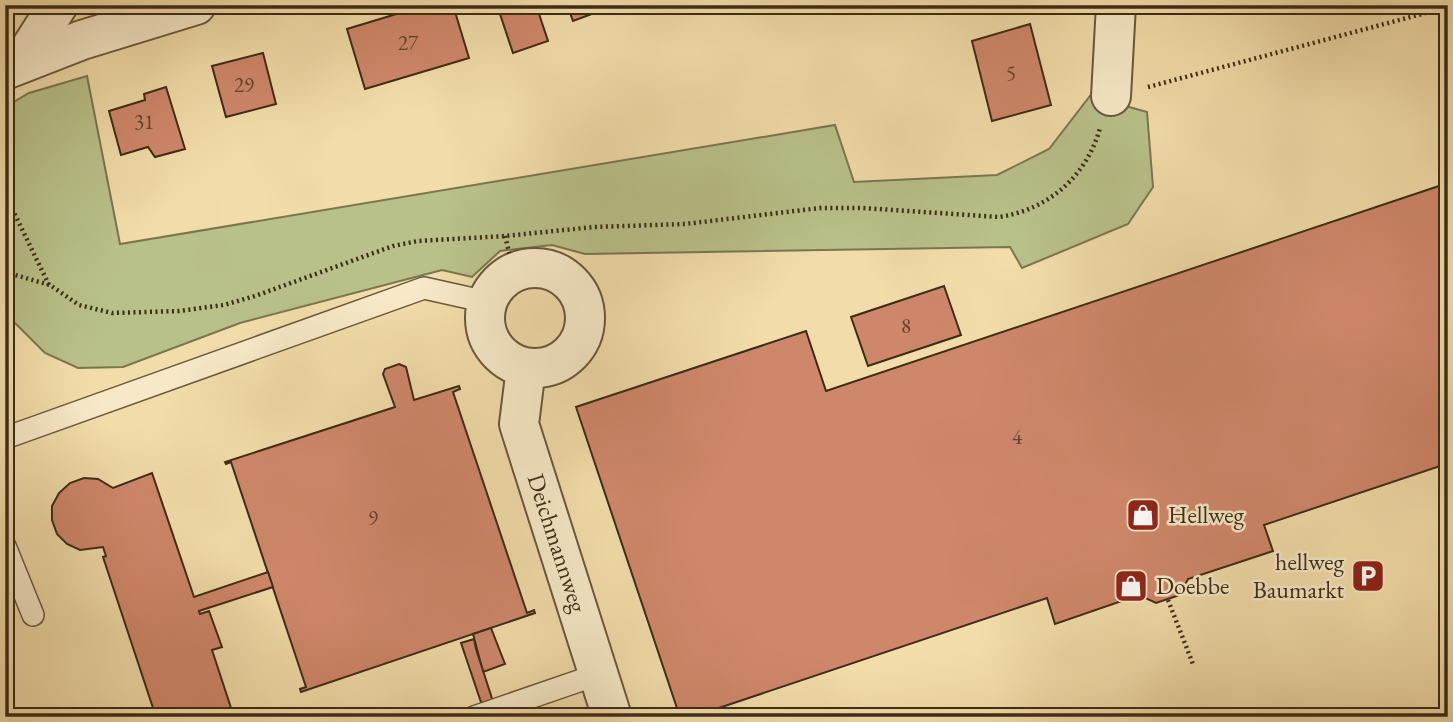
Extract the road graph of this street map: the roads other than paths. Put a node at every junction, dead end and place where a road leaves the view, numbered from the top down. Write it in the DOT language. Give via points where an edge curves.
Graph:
graph roads {
  1 [pos="58,5"];
  2 [pos="196,5"];
  3 [pos="1116,5"];
  4 [pos="13,66"];
  5 [pos="1111,96"];
  6 [pos="487,302"];
  7 [pos="526,368"];
  8 [pos="5,438"];
  9 [pos="5,546"];
  10 [pos="33,615"];
  11 [pos="599,674"];
  12 [pos="474,717"];
  13 [pos="612,717"];
  1 -- 4 [label="street"];
  2 -- 4 [label="street"];
  3 -- 5 [label="street"];
  6 -- 7 [label="street" via="487,336 509,362"];
  6 -- 7 [label="street" via="503,279 531,268 563,277 575,289 583,304 581,338 558,363"];
  6 -- 8 [label="lane" via="424,288"];
  7 -- 11 [label="street, Deichmannweg" via="519,424"];
  9 -- 10 [label="lane"];
  11 -- 12 [label="lane"];
  11 -- 13 [label="street, Deichmannweg"];
}
